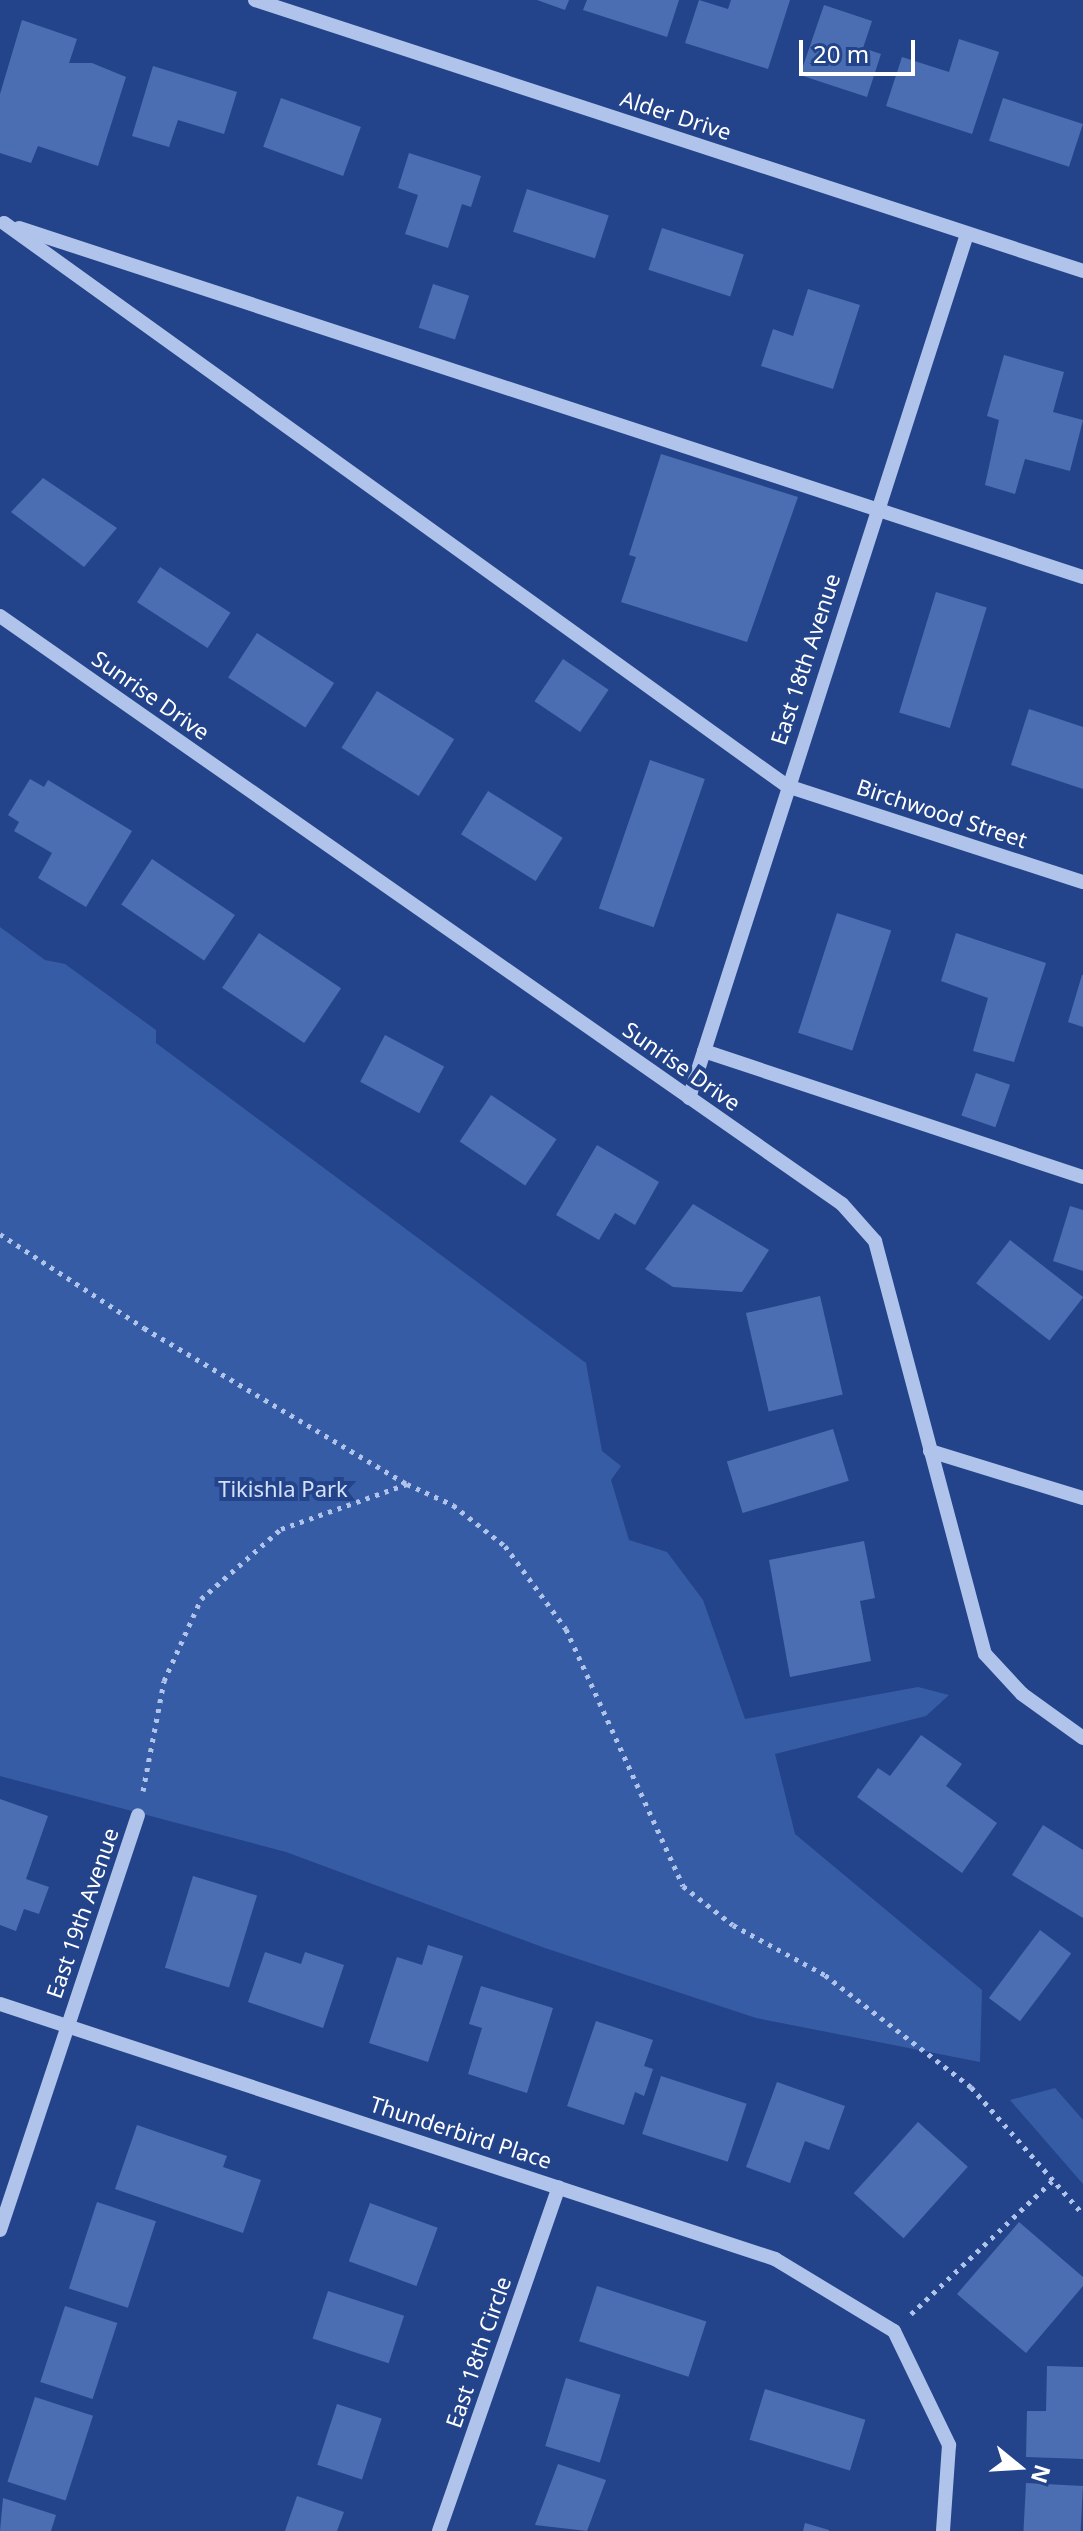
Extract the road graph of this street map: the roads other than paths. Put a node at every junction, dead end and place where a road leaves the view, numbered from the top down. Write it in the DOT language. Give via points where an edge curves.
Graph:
graph roads {
  1 [pos="255,0"];
  2 [pos="2,222"];
  3 [pos="967,234"];
  4 [pos="1083,271"];
  5 [pos="877,510"];
  6 [pos="1083,577"];
  7 [pos="0,616"];
  8 [pos="787,786"];
  9 [pos="1083,882"];
  10 [pos="704,1051"];
  11 [pos="689,1098"];
  12 [pos="1083,1177"];
  13 [pos="930,1451"];
  14 [pos="1083,1498"];
  15 [pos="1083,1738"];
  16 [pos="138,1815"];
  17 [pos="0,2004"];
  18 [pos="67,2026"];
  19 [pos="559,2187"];
  20 [pos="0,2230"];
  21 [pos="439,2531"];
  22 [pos="943,2531"];
  1 -- 3 [label="street, Alder Drive"];
  2 -- 5 [label="street"];
  2 -- 8 [label="street, Birchwood Street"];
  3 -- 4 [label="street, Alder Drive"];
  3 -- 5 [label="street, East 18th Avenue"];
  5 -- 6 [label="street"];
  5 -- 8 [label="street, East 18th Avenue"];
  7 -- 11 [label="street, Sunrise Drive"];
  8 -- 9 [label="street, Birchwood Street"];
  8 -- 10 [label="street, East 18th Avenue"];
  10 -- 11 [label="street, East 18th Avenue"];
  10 -- 12 [label="street"];
  11 -- 13 [label="street, Sunrise Drive" via="842,1204 875,1241"];
  13 -- 14 [label="street"];
  13 -- 15 [label="street, Sunrise Drive" via="985,1654 1022,1694"];
  16 -- 18 [label="street, East 19th Avenue"];
  17 -- 18 [label="street, Thunderbird Place"];
  18 -- 19 [label="street, Thunderbird Place"];
  18 -- 20 [label="street, East 19th Avenue"];
  19 -- 21 [label="street, East 18th Circle"];
  19 -- 22 [label="street, Thunderbird Place" via="775,2259 894,2331 949,2445"];
}
